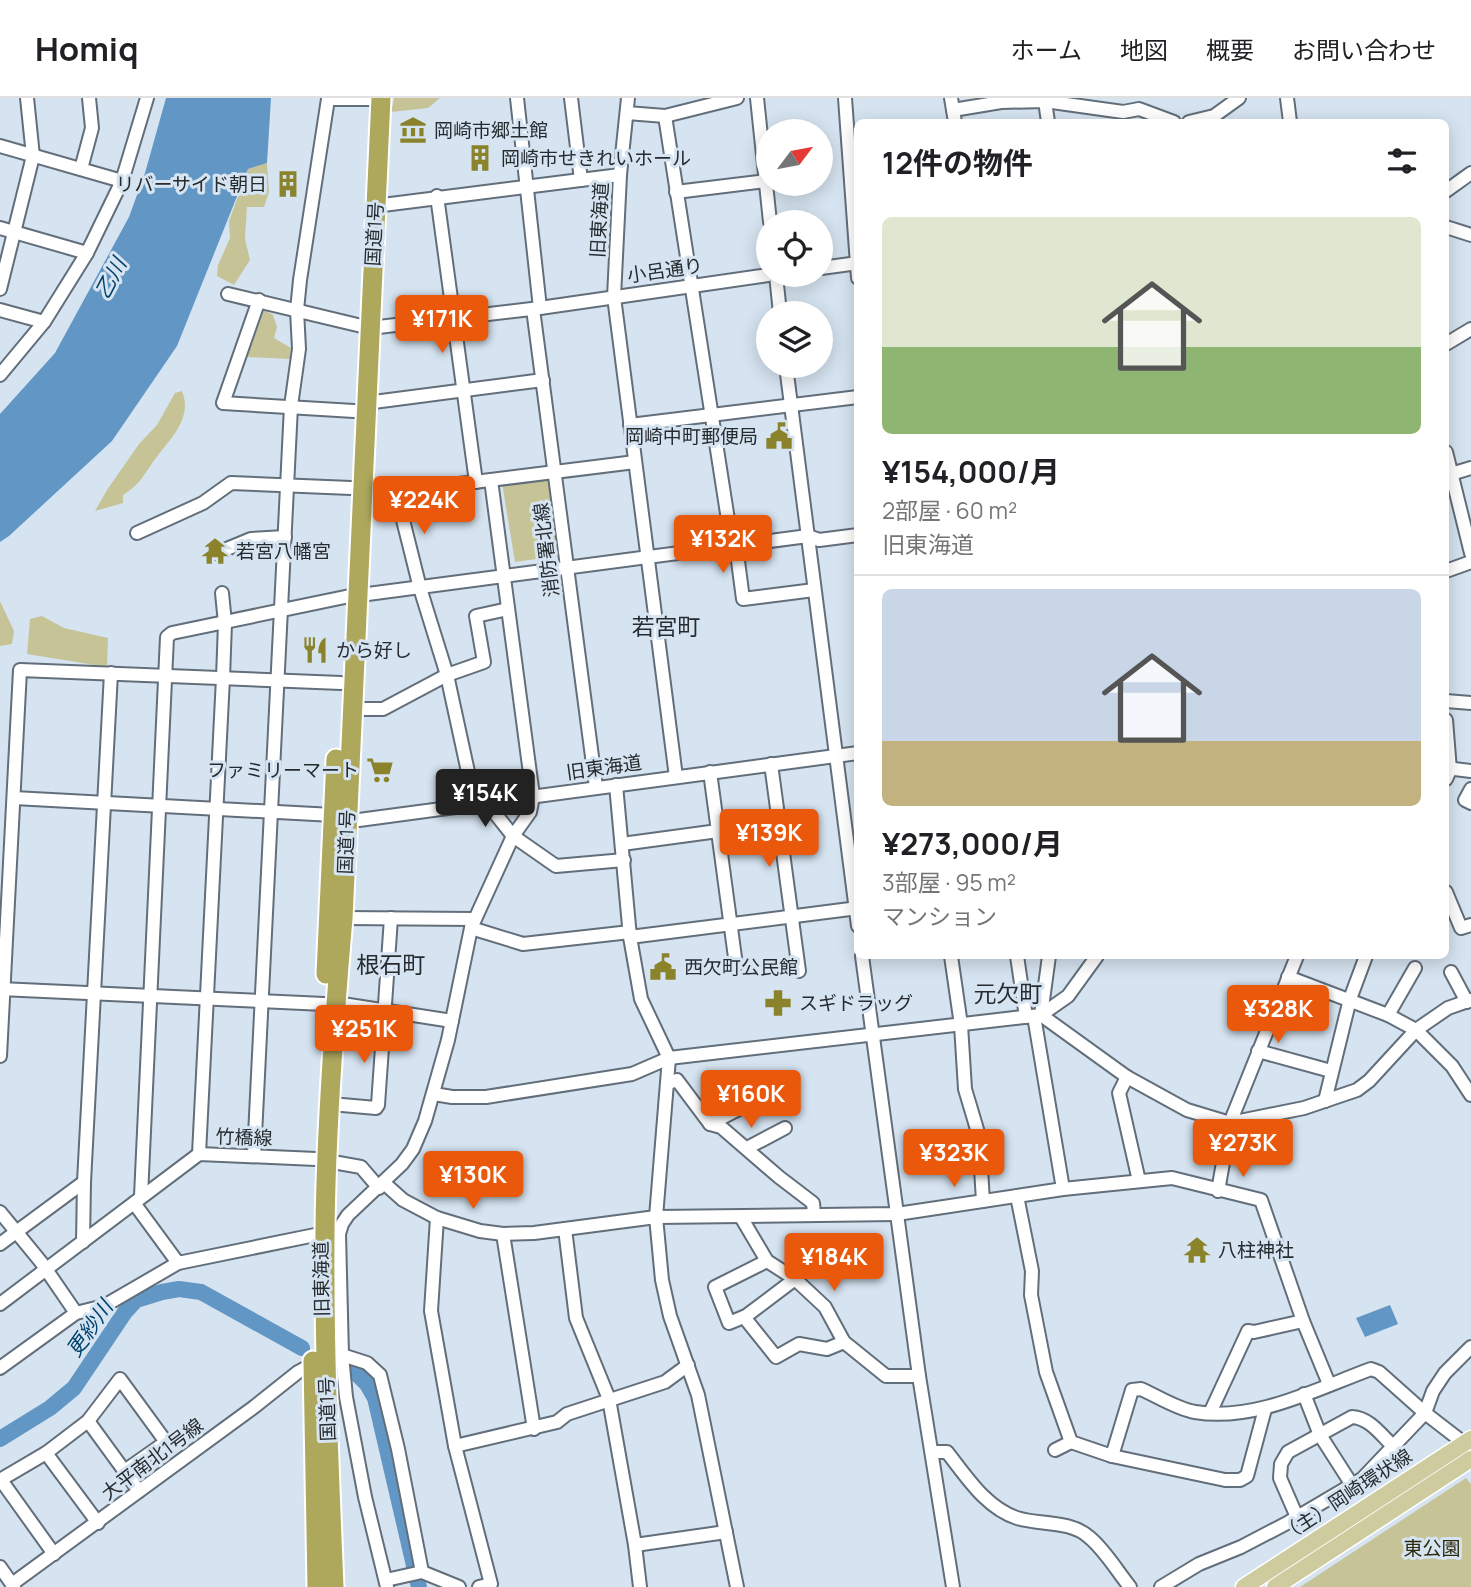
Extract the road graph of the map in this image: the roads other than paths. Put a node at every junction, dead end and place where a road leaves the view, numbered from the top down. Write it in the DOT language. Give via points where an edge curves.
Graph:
graph roads {
  1 [pos="27,98"];
  2 [pos="89,98"];
  3 [pos="147,98"];
  4 [pos="374,98"];
  5 [pos="517,98"];
  6 [pos="571,98"];
  7 [pos="628,98"];
  8 [pos="737,98"];
  9 [pos="757,98"];
  10 [pos="845,98"];
  11 [pos="1239,98"];
  12 [pos="1287,98"];
  13 [pos="1026,99"];
  14 [pos="1045,101"];
  15 [pos="953,110"];
  16 [pos="627,113"];
  17 [pos="665,116"];
  18 [pos="1123,118"];
  19 [pos="759,119"];
  20 [pos="1048,119"];
  21 [pos="1166,119"];
  22 [pos="1202,119"];
  23 [pos="1290,119"];
  24 [pos="0,146"];
  25 [pos="33,156"];
  26 [pos="81,169"];
  27 [pos="1471,173"];
  28 [pos="620,176"];
  29 [pos="581,180"];
  30 [pos="122,181"];
  31 [pos="756,182"];
  32 [pos="527,187"];
  33 [pos="1449,189"];
  34 [pos="677,192"];
  35 [pos="437,196"];
  36 [pos="375,206"];
  37 [pos="854,222"];
  38 [pos="0,228"];
  39 [pos="1449,229"];
  40 [pos="15,232"];
  41 [pos="1471,235"];
  42 [pos="87,253"];
  43 [pos="854,264"];
  44 [pos="833,267"];
  45 [pos="756,277"];
  46 [pos="690,286"];
  47 [pos="0,289"];
  48 [pos="228,294"];
  49 [pos="614,297"];
  50 [pos="259,300"];
  51 [pos="537,308"];
  52 [pos="0,310"];
  53 [pos="297,310"];
  54 [pos="454,317"];
  55 [pos="44,322"];
  56 [pos="364,326"];
  57 [pos="1471,329"];
  58 [pos="1449,342"];
  59 [pos="0,375"];
  60 [pos="787,378"];
  61 [pos="543,380"];
  62 [pos="462,390"];
  63 [pos="854,398"];
  64 [pos="291,406"];
  65 [pos="790,406"];
  66 [pos="360,407"];
  67 [pos="711,416"];
  68 [pos="630,425"];
  69 [pos="635,463"];
  70 [pos="1449,465"];
  71 [pos="1471,468"];
  72 [pos="556,472"];
  73 [pos="1451,474"];
  74 [pos="491,480"];
  75 [pos="476,482"];
  76 [pos="287,485"];
  77 [pos="356,492"];
  78 [pos="396,492"];
  79 [pos="137,533"];
  80 [pos="808,536"];
  81 [pos="854,536"];
  82 [pos="285,537"];
  83 [pos="736,547"];
  84 [pos="217,553"];
  85 [pos="1471,554"];
  86 [pos="648,557"];
  87 [pos="1471,562"];
  88 [pos="567,569"];
  89 [pos="1449,570"];
  90 [pos="503,577"];
  91 [pos="420,588"];
  92 [pos="814,590"];
  93 [pos="222,593"];
  94 [pos="352,597"];
  95 [pos="508,609"];
  96 [pos="282,611"];
  97 [pos="225,623"];
  98 [pos="111,673"];
  99 [pos="166,675"];
  100 [pos="447,675"];
  101 [pos="223,678"];
  102 [pos="279,681"];
  103 [pos="341,683"];
  104 [pos="1449,701"];
  105 [pos="1471,703"];
  106 [pos="351,709"];
  107 [pos="854,753"];
  108 [pos="835,755"];
  109 [pos="771,764"];
  110 [pos="1471,771"];
  111 [pos="710,772"];
  112 [pos="1449,772"];
  113 [pos="677,777"];
  114 [pos="616,785"];
  115 [pos="596,787"];
  116 [pos="1471,789"];
  117 [pos="533,796"];
  118 [pos="14,798"];
  119 [pos="104,803"];
  120 [pos="480,803"];
  121 [pos="1471,803"];
  122 [pos="158,806"];
  123 [pos="216,810"];
  124 [pos="272,811"];
  125 [pos="340,816"];
  126 [pos="718,831"];
  127 [pos="513,836"];
  128 [pos="622,844"];
  129 [pos="624,860"];
  130 [pos="854,893"];
  131 [pos="1449,899"];
  132 [pos="854,908"];
  133 [pos="343,918"];
  134 [pos="391,918"];
  135 [pos="792,918"];
  136 [pos="473,923"];
  137 [pos="730,925"];
  138 [pos="1471,925"];
  139 [pos="629,935"];
  140 [pos="862,959"];
  141 [pos="951,959"];
  142 [pos="1018,959"];
  143 [pos="1048,959"];
  144 [pos="1095,959"];
  145 [pos="1296,959"];
  146 [pos="1365,959"];
  147 [pos="736,965"];
  148 [pos="1415,968"];
  149 [pos="799,971"];
  150 [pos="1451,972"];
  151 [pos="1288,977"];
  152 [pos="2,989"];
  153 [pos="95,993"];
  154 [pos="150,996"];
  155 [pos="207,998"];
  156 [pos="1350,999"];
  157 [pos="263,1001"];
  158 [pos="1469,1001"];
  159 [pos="330,1004"];
  160 [pos="383,1010"];
  161 [pos="1388,1015"];
  162 [pos="1034,1016"];
  163 [pos="452,1021"];
  164 [pos="961,1025"];
  165 [pos="1416,1030"];
  166 [pos="873,1035"];
  167 [pos="1258,1051"];
  168 [pos="0,1056"];
  169 [pos="670,1058"];
  170 [pos="1331,1072"];
  171 [pos="1127,1077"];
  172 [pos="668,1083"];
  173 [pos="434,1094"];
  174 [pos="1471,1095"];
  175 [pos="762,1097"];
  176 [pos="1325,1101"];
  177 [pos="331,1104"];
  178 [pos="1230,1123"];
  179 [pos="710,1124"];
  180 [pos="785,1128"];
  181 [pos="747,1148"];
  182 [pos="199,1154"];
  183 [pos="254,1156"];
  184 [pos="322,1161"];
  185 [pos="1139,1181"];
  186 [pos="84,1182"];
  187 [pos="382,1185"];
  188 [pos="1063,1189"];
  189 [pos="1219,1191"];
  190 [pos="1017,1196"];
  191 [pos="138,1200"];
  192 [pos="983,1201"];
  193 [pos="0,1212"];
  194 [pos="814,1214"];
  195 [pos="897,1214"];
  196 [pos="656,1217"];
  197 [pos="741,1217"];
  198 [pos="437,1218"];
  199 [pos="565,1229"];
  200 [pos="15,1232"];
  201 [pos="503,1234"];
  202 [pos="315,1235"];
  203 [pos="83,1242"];
  204 [pos="0,1244"];
  205 [pos="767,1261"];
  206 [pos="178,1263"];
  207 [pos="45,1270"];
  208 [pos="794,1279"];
  209 [pos="0,1304"];
  210 [pos="76,1313"];
  211 [pos="744,1317"];
  212 [pos="1303,1321"];
  213 [pos="844,1342"];
  214 [pos="1471,1347"];
  215 [pos="342,1354"];
  216 [pos="313,1364"];
  217 [pos="688,1366"];
  218 [pos="0,1368"];
  219 [pos="919,1376"];
  220 [pos="1329,1384"];
  221 [pos="1304,1394"];
  222 [pos="328,1399"];
  223 [pos="609,1399"];
  224 [pos="1265,1409"];
  225 [pos="1210,1413"];
  226 [pos="1425,1413"];
  227 [pos="88,1421"];
  228 [pos="534,1429"];
  229 [pos="1320,1435"];
  230 [pos="1071,1442"];
  231 [pos="455,1446"];
  232 [pos="1394,1447"];
  233 [pos="1055,1451"];
  234 [pos="932,1452"];
  235 [pos="1469,1452"];
  236 [pos="46,1453"];
  237 [pos="1112,1456"];
  238 [pos="126,1470"];
  239 [pos="0,1480"];
  240 [pos="1352,1485"];
  241 [pos="139,1491"];
  242 [pos="1297,1517"];
  243 [pos="98,1523"];
  244 [pos="726,1531"];
  245 [pos="635,1545"];
  246 [pos="54,1554"];
  247 [pos="0,1567"];
  248 [pos="422,1572"];
  249 [pos="387,1584"];
  250 [pos="13,1586"];
  251 [pos="489,1586"];
  252 [pos="317,1587"];
  253 [pos="334,1587"];
  254 [pos="459,1587"];
  255 [pos="640,1587"];
  256 [pos="737,1587"];
  257 [pos="953,1587"];
  258 [pos="1130,1587"];
  259 [pos="1161,1587"];
  260 [pos="1244,1587"];
  261 [pos="1275,1587"];
  1 -- 25 [label="street"];
  2 -- 26 [label="street" via="92,128"];
  3 -- 30 [label="street"];
  4 -- 36 [label="highway, 国道1号"];
  4 -- 53 [label="street" via="328,99"];
  4 -- 56 [label="highway, 国道1号"];
  5 -- 32 [label="street, 消防署北線"];
  6 -- 29 [label="street"];
  7 -- 16 [label="street, 旧東海道"];
  8 -- 17 [label="street"];
  9 -- 19 [label="street"];
  10 -- 37 [label="street"];
  11 -- 22 [label="street"];
  12 -- 23 [label="street"];
  13 -- 14 [label="street"];
  13 -- 15 [label="street"];
  14 -- 18 [label="street"];
  14 -- 20 [label="street"];
  16 -- 17 [label="street"];
  16 -- 28 [label="street, 旧東海道"];
  17 -- 34 [label="street"];
  18 -- 21 [label="street" via="1139,109"];
  24 -- 25 [label="street"];
  25 -- 26 [label="street"];
  25 -- 40 [label="street"];
  26 -- 30 [label="street"];
  27 -- 33 [label="street"];
  28 -- 29 [label="street"];
  28 -- 49 [label="street, 旧東海道"];
  29 -- 32 [label="street"];
  30 -- 42 [label="street"];
  31 -- 34 [label="street"];
  32 -- 35 [label="street"];
  32 -- 51 [label="street, 消防署北線"];
  34 -- 46 [label="street"];
  35 -- 36 [label="street"];
  35 -- 54 [label="street"];
  36 -- 56 [label="highway, 国道1号"];
  38 -- 40 [label="street"];
  39 -- 41 [label="street"];
  40 -- 42 [label="street"];
  40 -- 47 [label="street"];
  42 -- 55 [label="street"];
  43 -- 44 [label="street"];
  45 -- 46 [label="street, 小呂通り"];
  46 -- 49 [label="street, 小呂通り"];
  46 -- 67 [label="street"];
  48 -- 50 [label="street"];
  49 -- 51 [label="street, 小呂通り"];
  49 -- 68 [label="street, 旧東海道"];
  50 -- 53 [label="street"];
  50 -- 64 [label="street" via="223,403"];
  51 -- 54 [label="street, 小呂通り"];
  51 -- 61 [label="street, 消防署北線"];
  52 -- 55 [label="street"];
  53 -- 56 [label="street"];
  53 -- 64 [label="street" via="299,349"];
  54 -- 56 [label="street, 小呂通り"];
  54 -- 62 [label="street"];
  55 -- 59 [label="street"];
  56 -- 66 [label="highway, 国道1号"];
  57 -- 58 [label="street"];
  60 -- 65 [label="street"];
  61 -- 62 [label="street"];
  61 -- 72 [label="street, 消防署北線"];
  62 -- 66 [label="street"];
  62 -- 75 [label="street"];
  63 -- 65 [label="street"];
  64 -- 66 [label="street"];
  64 -- 76 [label="street"];
  65 -- 67 [label="street"];
  65 -- 80 [label="street"];
  66 -- 77 [label="highway, 国道1号"];
  67 -- 68 [label="street"];
  67 -- 83 [label="street"];
  68 -- 69 [label="street, 旧東海道"];
  69 -- 72 [label="street"];
  69 -- 86 [label="street, 旧東海道"];
  70 -- 73 [label="street"];
  71 -- 73 [label="street"];
  72 -- 74 [label="street"];
  72 -- 88 [label="street, 消防署北線"];
  73 -- 85 [label="street"];
  74 -- 75 [label="street"];
  74 -- 90 [label="street"];
  75 -- 78 [label="street"];
  76 -- 77 [label="street"];
  76 -- 79 [label="street" via="231,483 203,503"];
  76 -- 82 [label="street"];
  77 -- 78 [label="street"];
  77 -- 94 [label="highway, 国道1号"];
  78 -- 91 [label="street"];
  80 -- 81 [label="street" via="819,540"];
  80 -- 83 [label="street"];
  80 -- 92 [label="street"];
  82 -- 84 [label="street" via="251,539"];
  82 -- 96 [label="street"];
  83 -- 86 [label="street"];
  83 -- 92 [label="street" via="743,599"];
  86 -- 88 [label="street"];
  86 -- 113 [label="street, 旧東海道"];
  87 -- 89 [label="street"];
  88 -- 90 [label="street"];
  88 -- 115 [label="street, 消防署北線"];
  90 -- 91 [label="street"];
  90 -- 95 [label="street"];
  91 -- 94 [label="street"];
  91 -- 100 [label="street"];
  92 -- 108 [label="street"];
  93 -- 97 [label="street"];
  94 -- 96 [label="street"];
  94 -- 103 [label="highway, 国道1号"];
  94 -- 106 [label="highway, 国道1号"];
  95 -- 100 [label="street" via="476,616 484,662"];
  95 -- 117 [label="street"];
  96 -- 97 [label="street"];
  96 -- 102 [label="street"];
  97 -- 99 [label="street" via="167,637"];
  97 -- 101 [label="street"];
  98 -- 99 [label="street"];
  98 -- 118 [label="street" via="20,670"];
  98 -- 119 [label="street"];
  99 -- 101 [label="street"];
  99 -- 122 [label="street"];
  100 -- 106 [label="street" via="383,709"];
  100 -- 120 [label="street"];
  101 -- 102 [label="street"];
  101 -- 123 [label="street"];
  102 -- 103 [label="street"];
  102 -- 124 [label="street"];
  103 -- 125 [label="highway, 国道1号"];
  104 -- 105 [label="street"];
  106 -- 125 [label="highway, 国道1号"];
  107 -- 108 [label="street"];
  108 -- 109 [label="street"];
  108 -- 130 [label="street"];
  109 -- 111 [label="street"];
  109 -- 135 [label="street"];
  110 -- 112 [label="street"];
  111 -- 113 [label="street"];
  111 -- 126 [label="street"];
  113 -- 114 [label="street, 旧東海道"];
  114 -- 115 [label="street, 旧東海道"];
  114 -- 128 [label="street"];
  115 -- 117 [label="street, 旧東海道"];
  116 -- 121 [label="street" via="1465,800"];
  117 -- 120 [label="street"];
  117 -- 127 [label="street, 旧東海道" via="530,812"];
  118 -- 119 [label="street"];
  118 -- 152 [label="street"];
  119 -- 122 [label="street"];
  119 -- 153 [label="street"];
  120 -- 125 [label="street" via="359,820"];
  120 -- 127 [label="street"];
  122 -- 123 [label="street"];
  122 -- 154 [label="street"];
  123 -- 124 [label="street"];
  123 -- 155 [label="street"];
  124 -- 125 [label="street"];
  124 -- 157 [label="street"];
  125 -- 133 [label="highway, 国道1号"];
  125 -- 159 [label="highway, 国道1号"];
  126 -- 128 [label="street"];
  126 -- 137 [label="street"];
  127 -- 129 [label="street" via="556,866"];
  127 -- 136 [label="street, 旧東海道"];
  128 -- 129 [label="street"];
  129 -- 139 [label="street"];
  131 -- 138 [label="street" via="1461,928"];
  132 -- 135 [label="street"];
  133 -- 134 [label="street"];
  133 -- 159 [label="highway, 国道1号"];
  134 -- 136 [label="street"];
  134 -- 160 [label="street"];
  135 -- 137 [label="street"];
  135 -- 149 [label="street"];
  136 -- 139 [label="street" via="523,944"];
  136 -- 163 [label="street, 旧東海道"];
  137 -- 139 [label="street"];
  137 -- 147 [label="street"];
  139 -- 169 [label="street" via="640,999"];
  140 -- 166 [label="street"];
  141 -- 164 [label="street"];
  142 -- 162 [label="street"];
  143 -- 162 [label="street"];
  144 -- 162 [label="street" via="1068,996"];
  145 -- 151 [label="street"];
  146 -- 156 [label="street"];
  148 -- 161 [label="street"];
  150 -- 158 [label="street"];
  151 -- 156 [label="street"];
  151 -- 167 [label="street"];
  152 -- 153 [label="street"];
  152 -- 168 [label="street"];
  153 -- 154 [label="street"];
  153 -- 186 [label="street"];
  154 -- 155 [label="street"];
  154 -- 191 [label="street"];
  155 -- 157 [label="street"];
  155 -- 182 [label="street"];
  156 -- 161 [label="street"];
  156 -- 170 [label="street"];
  157 -- 159 [label="street"];
  157 -- 183 [label="street"];
  158 -- 165 [label="street" via="1448,1008"];
  159 -- 160 [label="street"];
  159 -- 177 [label="highway, 国道1号"];
  159 -- 184 [label="highway, 国道1号"];
  160 -- 163 [label="street"];
  160 -- 177 [label="street" via="378,1105"];
  161 -- 165 [label="street"];
  162 -- 164 [label="street"];
  162 -- 171 [label="street"];
  162 -- 188 [label="street"];
  163 -- 173 [label="street, 旧東海道"];
  164 -- 166 [label="street"];
  164 -- 192 [label="street" via="965,1089 979,1136"];
  165 -- 174 [label="street" via="1452,1066"];
  165 -- 176 [label="street" via="1369,1081"];
  166 -- 169 [label="street"];
  166 -- 195 [label="street"];
  167 -- 170 [label="street"];
  167 -- 178 [label="street"];
  169 -- 172 [label="street"];
  169 -- 173 [label="street" via="632,1073 486,1097"];
  170 -- 176 [label="street"];
  171 -- 178 [label="street" via="1187,1110"];
  171 -- 185 [label="street" via="1119,1093"];
  172 -- 179 [label="street" via="677,1080"];
  172 -- 196 [label="street"];
  173 -- 187 [label="street, 旧東海道" via="413,1149"];
  175 -- 179 [label="street"];
  176 -- 178 [label="street"];
  177 -- 184 [label="highway, 国道1号"];
  178 -- 189 [label="street"];
  179 -- 181 [label="street"];
  180 -- 181 [label="street"];
  181 -- 194 [label="street" via="813,1203"];
  182 -- 183 [label="street, 竹橋線"];
  182 -- 191 [label="street, 竹橋線"];
  183 -- 184 [label="street, 竹橋線"];
  184 -- 187 [label="street, 竹橋線" via="361,1167"];
  184 -- 202 [label="highway, 国道1号"];
  184 -- 222 [label="highway, 国道1号"];
  185 -- 188 [label="street, 竹橋線"];
  185 -- 189 [label="street, 竹橋線" via="1171,1178"];
  186 -- 200 [label="street"];
  186 -- 203 [label="street"];
  187 -- 198 [label="street, 竹橋線"];
  187 -- 215 [label="street, 旧東海道" via="348,1216 339,1234"];
  188 -- 190 [label="street, 竹橋線"];
  189 -- 212 [label="street, 竹橋線" via="1261,1200"];
  190 -- 192 [label="street, 竹橋線"];
  190 -- 230 [label="street" via="1046,1372"];
  191 -- 203 [label="street, 竹橋線"];
  191 -- 206 [label="street"];
  192 -- 195 [label="street, 竹橋線"];
  193 -- 200 [label="street"];
  194 -- 195 [label="street, 竹橋線"];
  194 -- 197 [label="street, 竹橋線"];
  195 -- 219 [label="street"];
  196 -- 197 [label="street, 竹橋線"];
  196 -- 199 [label="street, 竹橋線"];
  196 -- 217 [label="street" via="662,1280"];
  197 -- 205 [label="street"];
  198 -- 201 [label="street, 竹橋線"];
  198 -- 231 [label="street" via="431,1311"];
  199 -- 201 [label="street, 竹橋線"];
  199 -- 223 [label="street" via="576,1318"];
  200 -- 204 [label="street"];
  200 -- 207 [label="street"];
  201 -- 228 [label="street"];
  202 -- 206 [label="street"];
  202 -- 216 [label="highway, 国道1号"];
  203 -- 207 [label="street, 竹橋線"];
  205 -- 208 [label="street"];
  205 -- 211 [label="street" via="715,1287 729,1323"];
  206 -- 210 [label="street" via="104,1306"];
  207 -- 209 [label="street, 竹橋線"];
  207 -- 210 [label="street"];
  208 -- 211 [label="street"];
  208 -- 213 [label="street" via="824,1307"];
  210 -- 218 [label="street"];
  211 -- 213 [label="street" via="776,1357 799,1344 827,1349"];
  212 -- 220 [label="street"];
  212 -- 225 [label="street" via="1248,1331"];
  213 -- 219 [label="street" via="886,1376"];
  214 -- 226 [label="street" via="1445,1373"];
  215 -- 222 [label="street, 旧東海道"];
  215 -- 248 [label="street" via="367,1363 380,1375"];
  216 -- 222 [label="highway, 国道1号"];
  216 -- 241 [label="street, 大平南北1号線"];
  217 -- 223 [label="street" via="665,1382"];
  217 -- 244 [label="street"];
  219 -- 234 [label="street"];
  220 -- 221 [label="street"];
  220 -- 226 [label="street" via="1376,1370"];
  221 -- 224 [label="street"];
  221 -- 229 [label="street"];
  222 -- 249 [label="street, 旧東海道" via="365,1497"];
  222 -- 252 [label="highway, 国道1号"];
  222 -- 253 [label="highway, 国道1号"];
  223 -- 228 [label="street"];
  223 -- 245 [label="street"];
  224 -- 225 [label="street"];
  224 -- 237 [label="street" via="1247,1476 1240,1480"];
  225 -- 237 [label="street" via="1193,1412 1141,1389 1132,1390"];
  226 -- 232 [label="street"];
  226 -- 235 [label="street"];
  227 -- 236 [label="street"];
  227 -- 238 [label="street"];
  227 -- 238 [label="street" via="120,1379 166,1442"];
  228 -- 231 [label="street"];
  229 -- 232 [label="street" via="1361,1418"];
  229 -- 240 [label="street"];
  229 -- 242 [label="street" via="1288,1452 1280,1464 1280,1478"];
  230 -- 233 [label="street"];
  230 -- 237 [label="street"];
  231 -- 251 [label="street"];
  232 -- 240 [label="street"];
  234 -- 257 [label="street"];
  234 -- 258 [label="street" via="947,1452 983,1497 1008,1514 1089,1536"];
  235 -- 260 [label="main road, （主）岡崎環状線"];
  235 -- 261 [label="main road, （主）岡崎環状線"];
  236 -- 239 [label="street"];
  236 -- 243 [label="street"];
  238 -- 241 [label="street"];
  239 -- 246 [label="street"];
  240 -- 242 [label="street"];
  241 -- 243 [label="street, 大平南北1号線"];
  242 -- 259 [label="street" via="1199,1563"];
  243 -- 246 [label="street, 大平南北1号線"];
  244 -- 245 [label="street"];
  244 -- 256 [label="street"];
  245 -- 255 [label="street"];
  246 -- 250 [label="street, 大平南北1号線"];
  247 -- 250 [label="street"];
  248 -- 249 [label="street"];
  248 -- 254 [label="street"];
}
